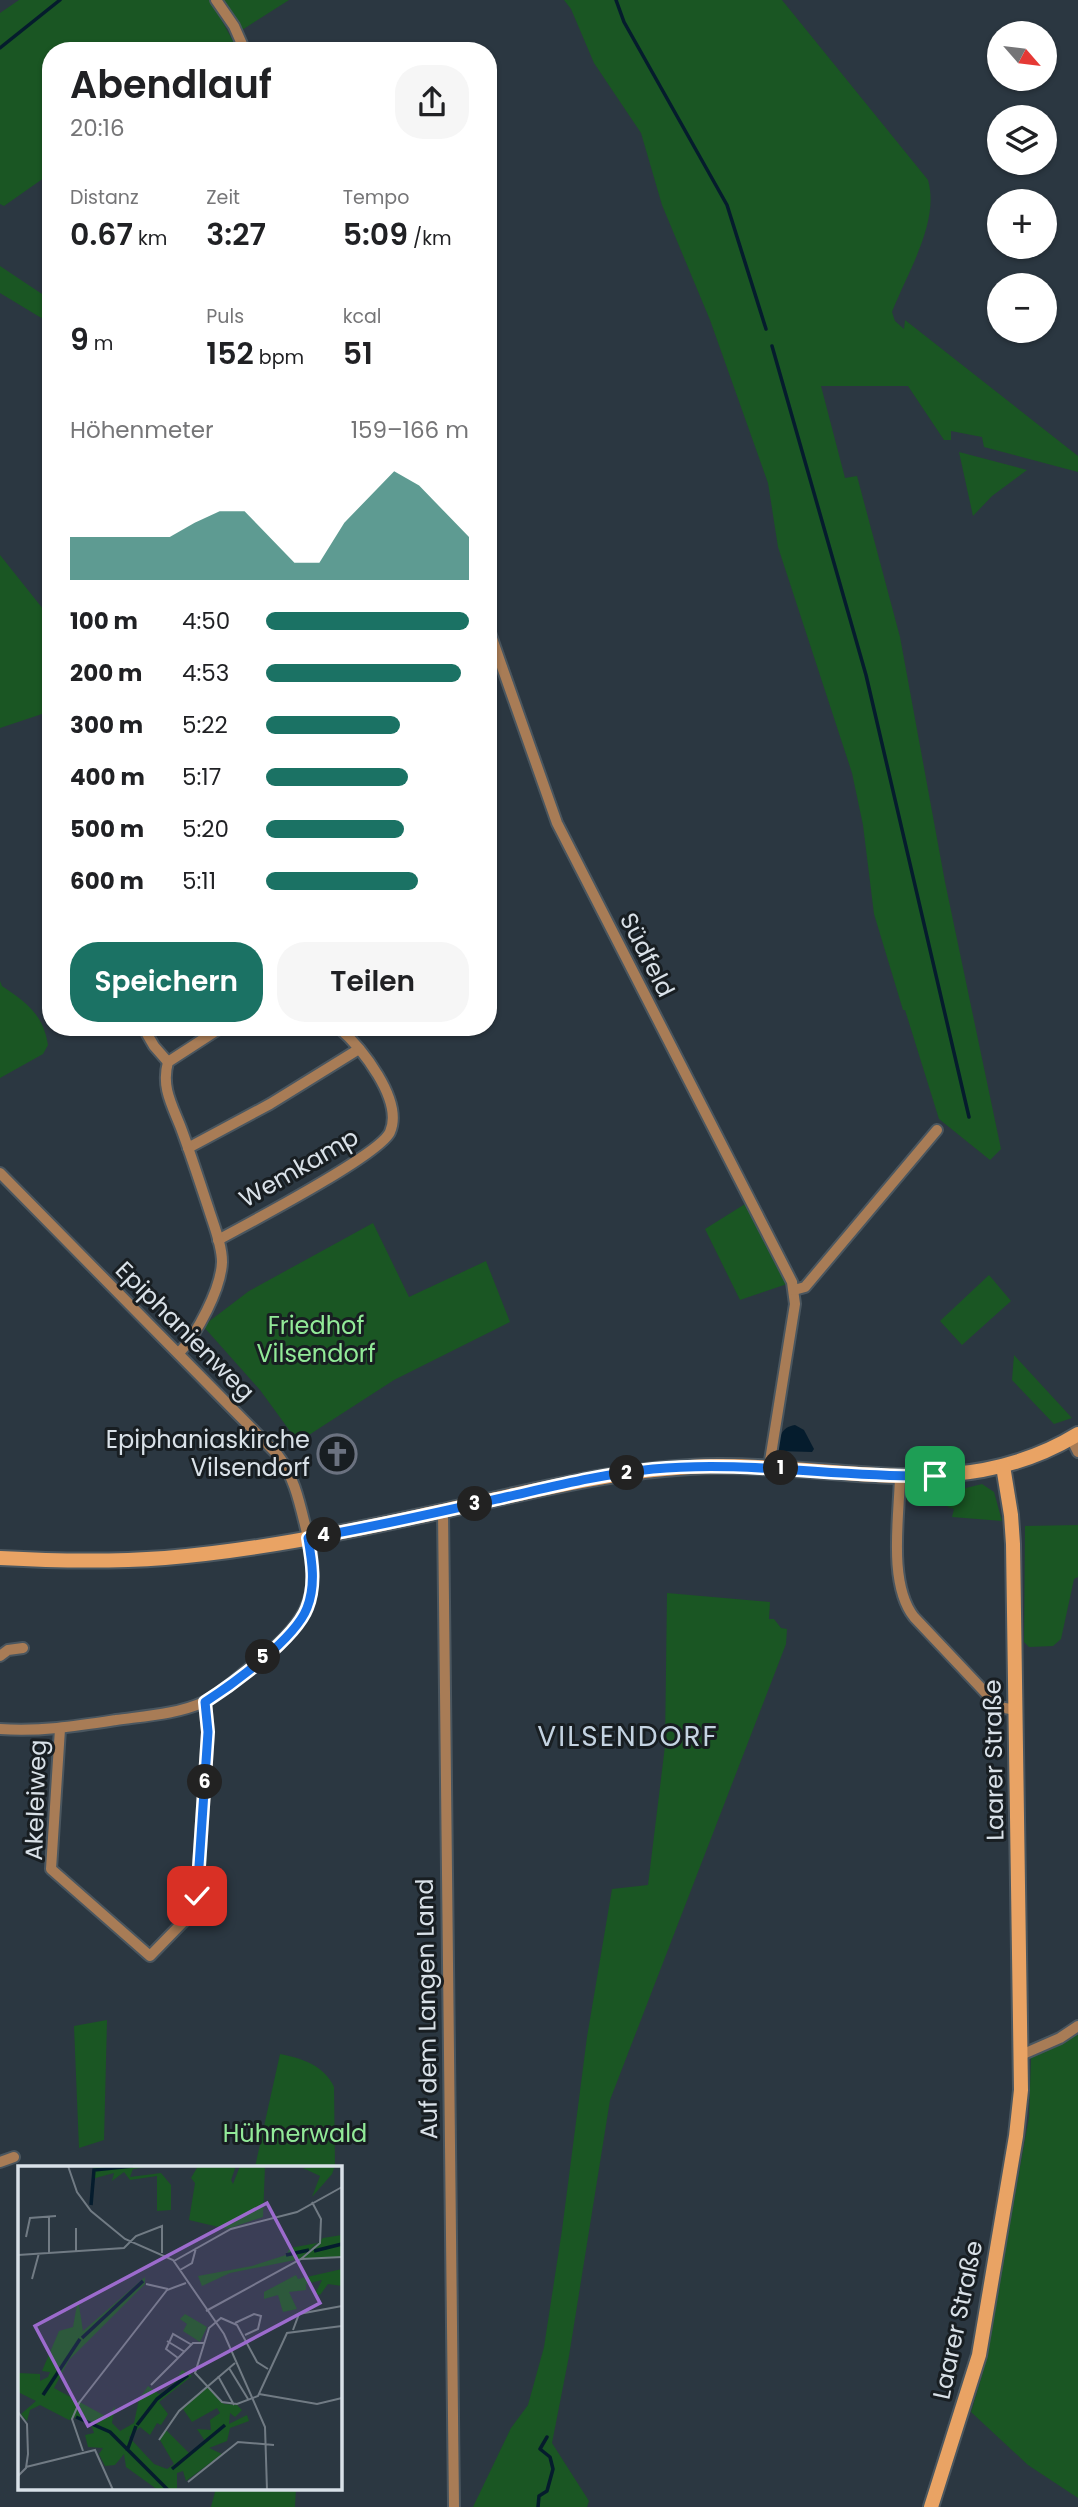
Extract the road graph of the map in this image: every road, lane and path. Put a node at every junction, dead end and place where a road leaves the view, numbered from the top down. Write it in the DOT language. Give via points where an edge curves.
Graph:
graph roads {
  1 [pos="216,0"];
  2 [pos="241,42"];
  3 [pos="497,653"];
  4 [pos="148,1036"];
  5 [pos="208,1036"];
  6 [pos="347,1036"];
  7 [pos="359,1049"];
  8 [pos="168,1062"];
  9 [pos="937,1130"];
  10 [pos="188,1148"];
  11 [pos="0,1173"];
  12 [pos="218,1240"];
  13 [pos="794,1290"];
  14 [pos="179,1353"];
  15 [pos="1074,1436"];
  16 [pos="1078,1452"];
  17 [pos="1003,1466"];
  18 [pos="769,1467"];
  19 [pos="900,1477"];
  20 [pos="443,1511"];
  21 [pos="308,1538"];
  22 [pos="0,1558"];
  23 [pos="23,1648"];
  24 [pos="0,1656"];
  25 [pos="205,1702"];
  26 [pos="1016,1710"];
  27 [pos="0,1729"];
  28 [pos="60,1729"];
  29 [pos="1078,2026"];
  30 [pos="1021,2055"];
  31 [pos="14,2157"];
  32 [pos="0,2162"];
  33 [pos="454,2507"];
  34 [pos="931,2507"];
  1 -- 2 [label="street"];
  3 -- 13 [label="street, Südfeld" via="557,823"];
  4 -- 8 [label="street"];
  5 -- 8 [label="street"];
  6 -- 7 [label="street, Wemkamp"];
  7 -- 10 [label="street"];
  7 -- 12 [label="street, Wemkamp" via="380,1080 393,1118 382,1144"];
  8 -- 10 [label="street, Wemkamp" via="165,1088"];
  9 -- 13 [label="street" via="805,1287"];
  10 -- 12 [label="street, Wemkamp"];
  11 -- 14 [label="street, Epiphanienweg"];
  12 -- 14 [label="street, Wemkamp" via="220,1277"];
  13 -- 18 [label="street"];
  14 -- 21 [label="street, Epiphanienweg" via="285,1464"];
  15 -- 16 [label="street"];
  15 -- 17 [label="main road" via="1031,1458"];
  17 -- 19 [label="main road" via="945,1476"];
  17 -- 26 [label="main road, Laarer Straße" via="1012,1528"];
  18 -- 19 [label="main road"];
  18 -- 20 [label="main road" via="707,1466 626,1473"];
  19 -- 26 [label="street" via="898,1566 906,1604 999,1707"];
  20 -- 21 [label="main road"];
  20 -- 33 [label="street, Auf dem Langen Land"];
  21 -- 22 [label="main road" via="165,1558"];
  21 -- 25 [label="street, Epiphanienweg" via="313,1576 300,1622 269,1653"];
  23 -- 24 [label="street"];
  25 -- 28 [label="street"];
  25 -- 28 [label="street, Akeleiweg" via="208,1732 197,1896 186,1920 150,1956 51,1869"];
  26 -- 30 [label="main road, Laarer Straße"];
  27 -- 28 [label="street"];
  29 -- 30 [label="street"];
  30 -- 34 [label="main road, Laarer Straße" via="1016,2136 979,2355"];
  31 -- 32 [label="street"];
}
